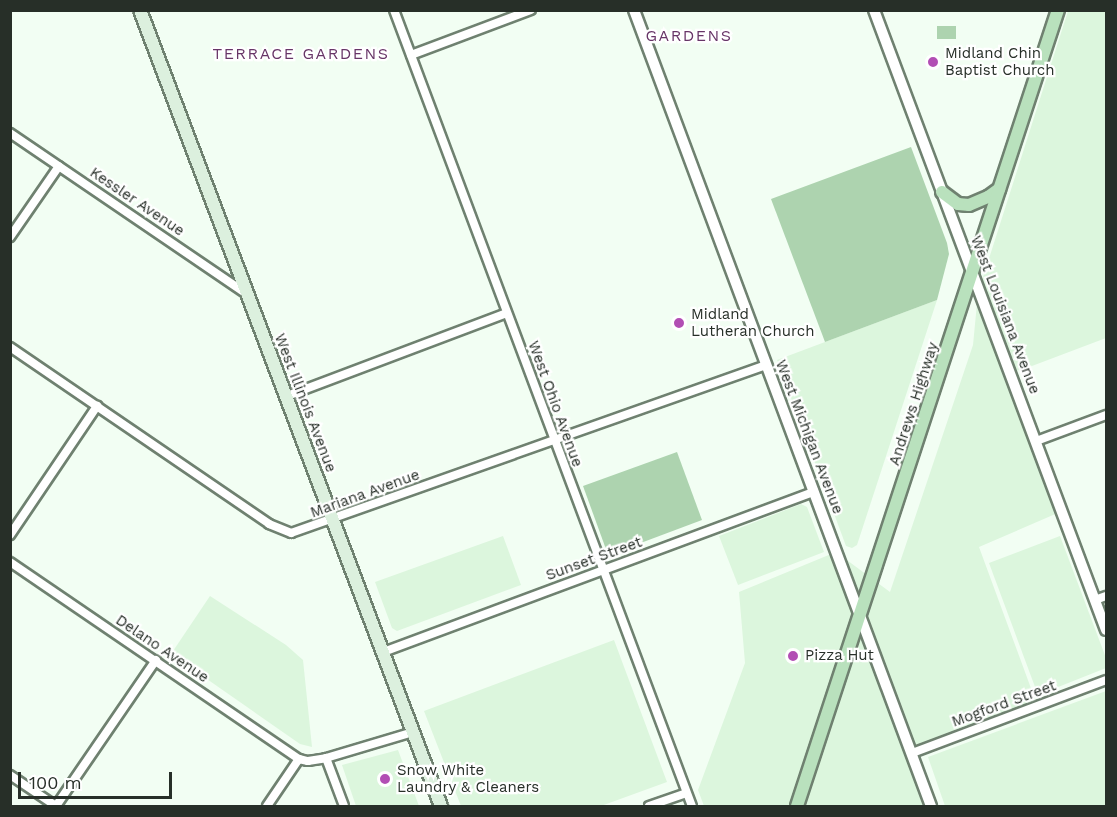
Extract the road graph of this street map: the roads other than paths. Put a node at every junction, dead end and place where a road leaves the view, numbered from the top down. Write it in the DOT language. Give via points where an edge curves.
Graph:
graph roads {
  1 [pos="140,10"];
  2 [pos="394,10"];
  3 [pos="531,10"];
  4 [pos="634,10"];
  5 [pos="874,10"];
  6 [pos="1058,10"];
  7 [pos="411,55"];
  8 [pos="10,133"];
  9 [pos="59,166"];
  10 [pos="999,189"];
  11 [pos="942,192"];
  12 [pos="10,237"];
  13 [pos="973,272"];
  14 [pos="247,294"];
  15 [pos="507,313"];
  16 [pos="10,347"];
  17 [pos="766,365"];
  18 [pos="287,396"];
  19 [pos="97,406"];
  20 [pos="1107,415"];
  21 [pos="1036,441"];
  22 [pos="555,442"];
  23 [pos="814,492"];
  24 [pos="333,519"];
  25 [pos="10,535"];
  26 [pos="10,562"];
  27 [pos="603,570"];
  28 [pos="1107,596"];
  29 [pos="1095,600"];
  30 [pos="860,615"];
  31 [pos="1107,630"];
  32 [pos="383,652"];
  33 [pos="156,660"];
  34 [pos="1107,680"];
  35 [pos="413,732"];
  36 [pos="912,753"];
  37 [pos="326,758"];
  38 [pos="299,759"];
  39 [pos="10,776"];
  40 [pos="687,793"];
  41 [pos="56,806"];
  42 [pos="267,807"];
  43 [pos="344,807"];
  44 [pos="441,807"];
  45 [pos="649,807"];
  46 [pos="692,807"];
  47 [pos="797,807"];
  48 [pos="931,807"];
  1 -- 14 [label="main road, West Illinois Avenue"];
  2 -- 7 [label="street, West Ohio Avenue"];
  3 -- 7 [label="street"];
  4 -- 17 [label="street, West Michigan Avenue"];
  5 -- 11 [label="street, West Louisiana Avenue"];
  6 -- 10 [label="main road, Andrews Highway"];
  7 -- 15 [label="street, West Ohio Avenue"];
  8 -- 9 [label="street, Kessler Avenue"];
  9 -- 12 [label="street"];
  9 -- 14 [label="street, Kessler Avenue"];
  10 -- 11 [label="main road" via="969,205 958,204"];
  10 -- 13 [label="main road, Andrews Highway"];
  11 -- 13 [label="street, West Louisiana Avenue"];
  13 -- 21 [label="street, West Louisiana Avenue"];
  13 -- 30 [label="main road, Andrews Highway"];
  14 -- 18 [label="main road, West Illinois Avenue"];
  15 -- 18 [label="street"];
  15 -- 22 [label="street, West Ohio Avenue"];
  16 -- 19 [label="street, Mariana Avenue"];
  17 -- 22 [label="street, Mariana Avenue"];
  17 -- 23 [label="street, West Michigan Avenue"];
  18 -- 24 [label="main road, West Illinois Avenue"];
  19 -- 24 [label="street, Mariana Avenue" via="276,528 297,532"];
  19 -- 25 [label="street"];
  20 -- 21 [label="street"];
  21 -- 29 [label="street, West Louisiana Avenue"];
  22 -- 24 [label="street, Mariana Avenue"];
  22 -- 27 [label="street, West Ohio Avenue"];
  23 -- 27 [label="street, Sunset Street"];
  23 -- 30 [label="street, West Michigan Avenue"];
  24 -- 32 [label="main road, West Illinois Avenue"];
  26 -- 33 [label="street, Delano Avenue"];
  27 -- 32 [label="street, Sunset Street"];
  27 -- 40 [label="street, West Ohio Avenue"];
  28 -- 29 [label="street"];
  29 -- 31 [label="street, West Louisiana Avenue"];
  30 -- 36 [label="street, West Michigan Avenue"];
  30 -- 47 [label="main road, Andrews Highway"];
  32 -- 35 [label="main road, West Illinois Avenue"];
  33 -- 38 [label="street, Delano Avenue"];
  33 -- 41 [label="street"];
  34 -- 36 [label="street, Mogford Street"];
  35 -- 37 [label="street"];
  35 -- 44 [label="main road, West Illinois Avenue"];
  36 -- 48 [label="street, West Michigan Avenue"];
  37 -- 38 [label="street"];
  37 -- 43 [label="street"];
  38 -- 42 [label="street"];
  39 -- 41 [label="street"];
  40 -- 45 [label="street"];
  40 -- 46 [label="street, West Ohio Avenue"];
}
